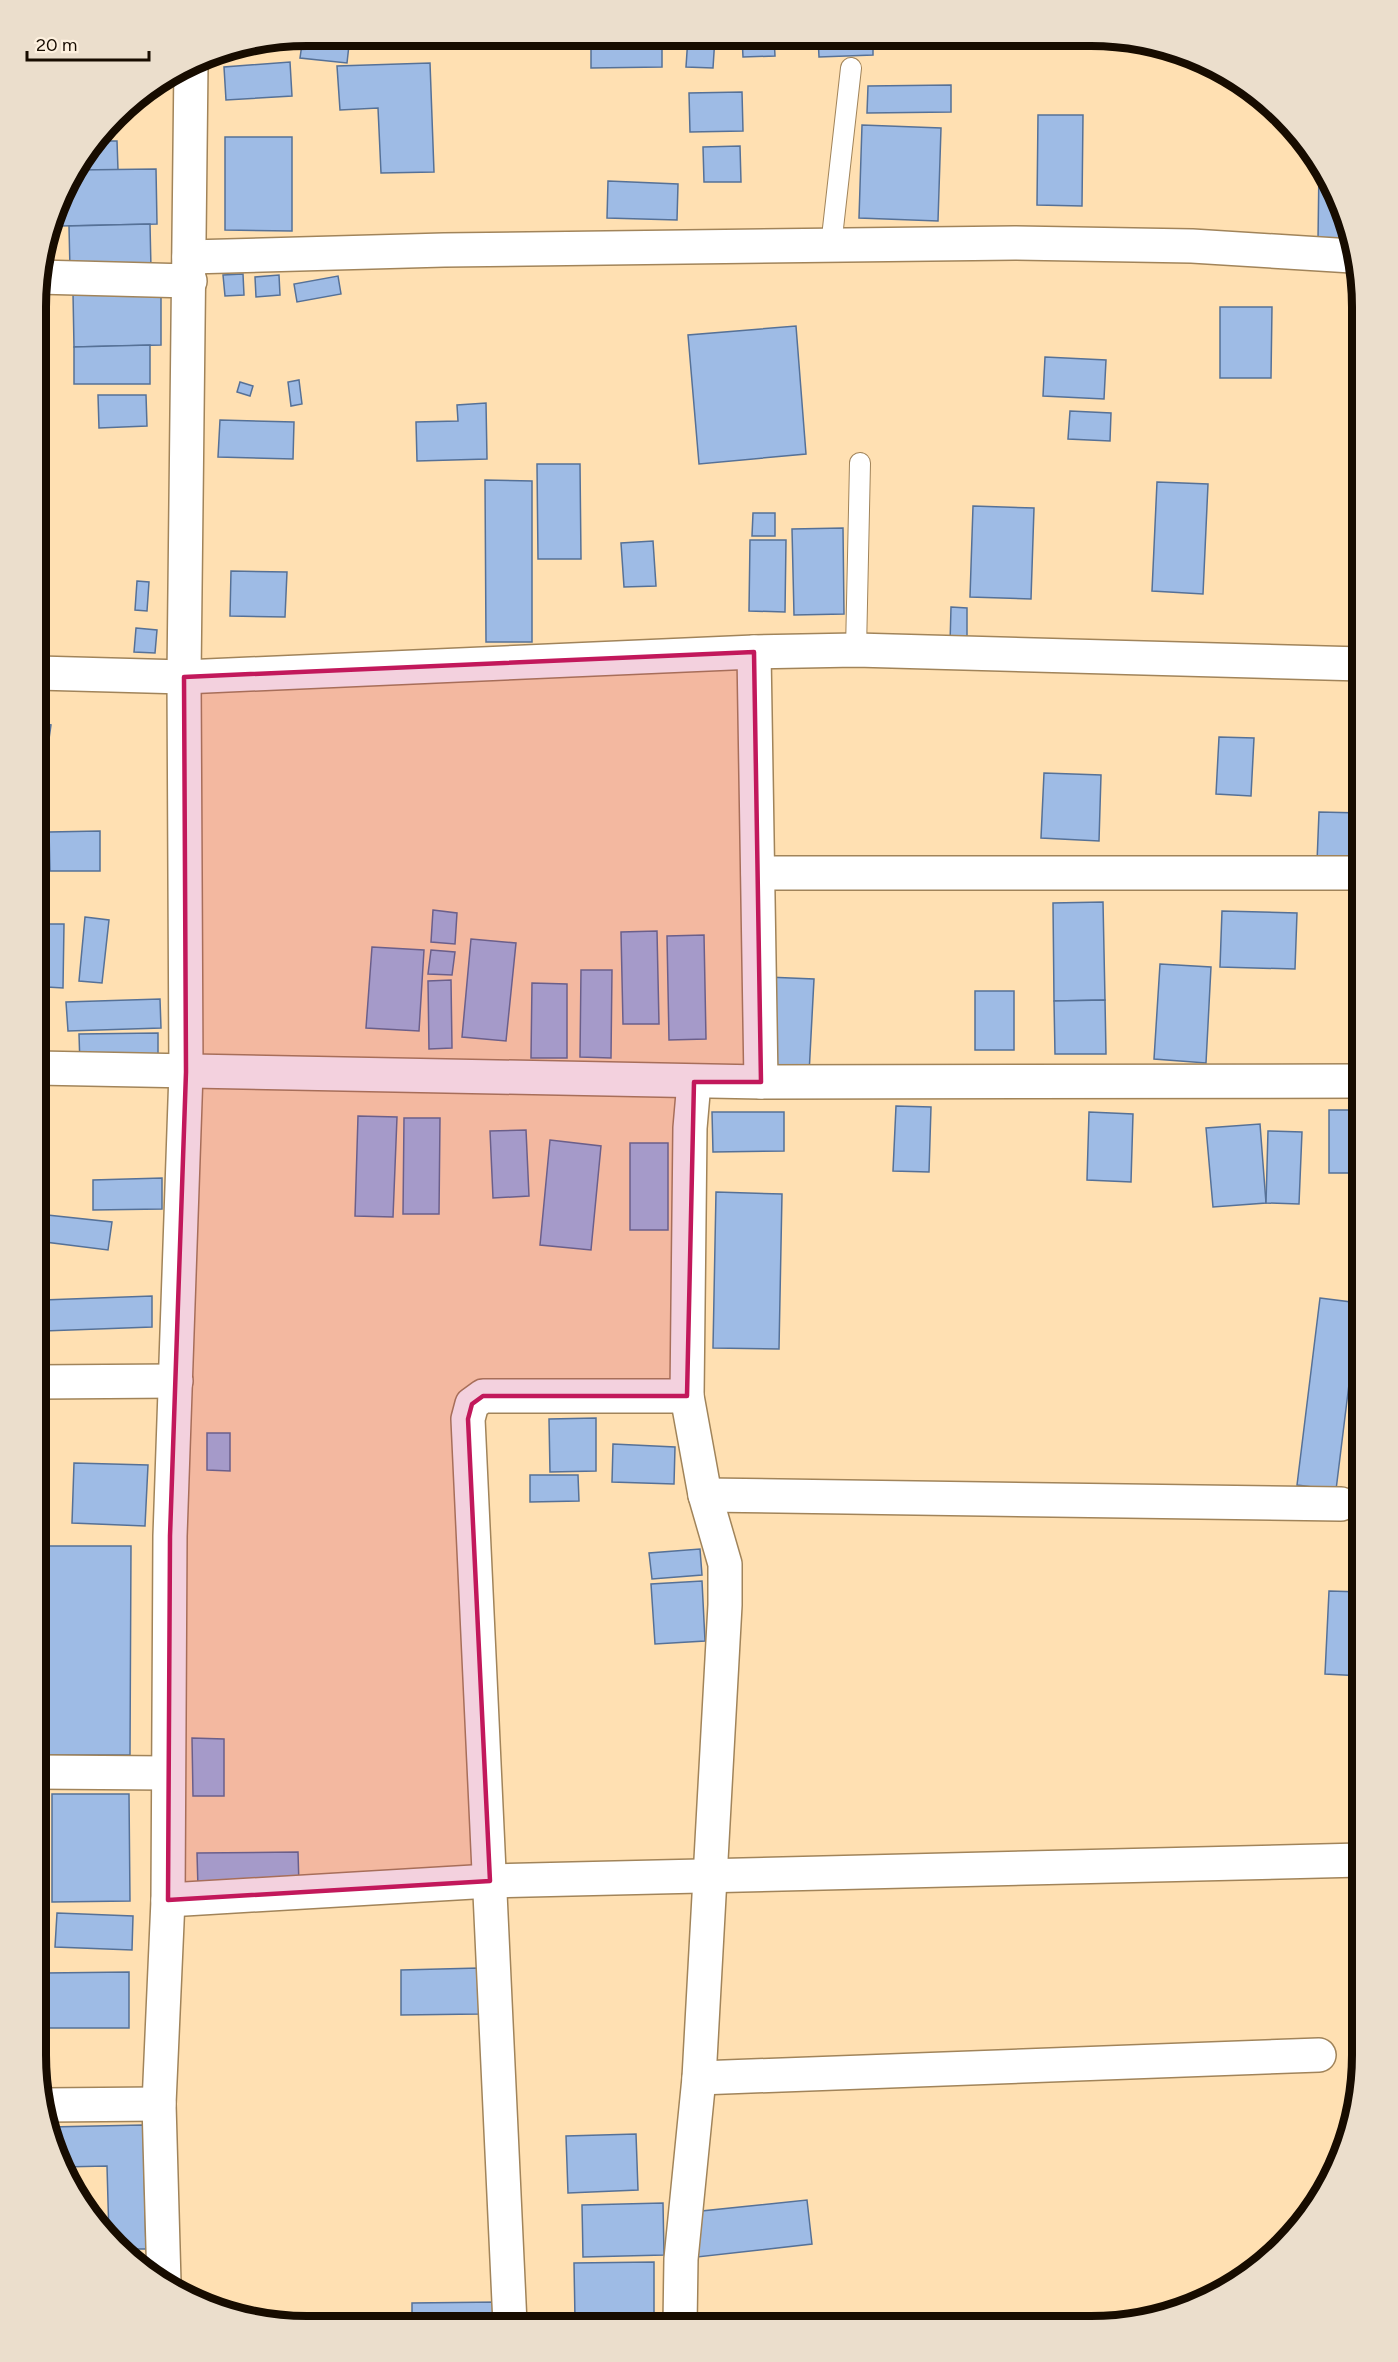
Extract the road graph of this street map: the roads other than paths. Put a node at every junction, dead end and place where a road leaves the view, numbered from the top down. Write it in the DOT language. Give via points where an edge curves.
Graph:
graph roads {
  1 [pos="851,68"];
  2 [pos="191,74"];
  3 [pos="831,246"];
  4 [pos="1346,256"];
  5 [pos="190,269"];
  6 [pos="48,277"];
  7 [pos="860,463"];
  8 [pos="856,650"];
  9 [pos="754,652"];
  10 [pos="1352,664"];
  11 [pos="46,673"];
  12 [pos="184,677"];
  13 [pos="758,873"];
  14 [pos="1352,873"];
  15 [pos="46,1068"];
  16 [pos="186,1072"];
  17 [pos="1352,1081"];
  18 [pos="694,1082"];
  19 [pos="761,1082"];
  20 [pos="176,1381"];
  21 [pos="46,1382"];
  22 [pos="687,1396"];
  23 [pos="705,1495"];
  24 [pos="1341,1504"];
  25 [pos="46,1772"];
  26 [pos="167,1773"];
  27 [pos="1352,1860"];
  28 [pos="712,1875"];
  29 [pos="490,1881"];
  30 [pos="168,1900"];
  31 [pos="1319,2055"];
  32 [pos="699,2078"];
  33 [pos="159,2104"];
  34 [pos="52,2105"];
  35 [pos="160,2270"];
  36 [pos="510,2316"];
  37 [pos="680,2316"];
  1 -- 3 [label="lane"];
  2 -- 5 [label="street"];
  3 -- 4 [label="street" via="1192,246"];
  3 -- 5 [label="street" via="444,250"];
  5 -- 6 [label="street"];
  5 -- 12 [label="street"];
  7 -- 8 [label="lane"];
  8 -- 9 [label="street"];
  8 -- 10 [label="street"];
  9 -- 12 [label="street"];
  9 -- 13 [label="street"];
  11 -- 12 [label="street"];
  12 -- 16 [label="street"];
  13 -- 14 [label="street"];
  13 -- 19 [label="street"];
  15 -- 16 [label="street"];
  16 -- 18 [label="street"];
  16 -- 20 [label="street"];
  17 -- 19 [label="street"];
  18 -- 19 [label="street"];
  18 -- 22 [label="street"];
  20 -- 21 [label="street"];
  20 -- 26 [label="street"];
  22 -- 23 [label="street"];
  22 -- 29 [label="street" via="497,1395 483,1396 472,1404 468,1419"];
  23 -- 24 [label="street"];
  23 -- 28 [label="street" via="725,1564"];
  25 -- 26 [label="street"];
  26 -- 30 [label="street"];
  27 -- 28 [label="street"];
  28 -- 29 [label="street"];
  28 -- 32 [label="street"];
  29 -- 30 [label="street"];
  29 -- 36 [label="street"];
  30 -- 33 [label="street"];
  31 -- 32 [label="street"];
  32 -- 37 [label="street" via="681,2259"];
  33 -- 34 [label="street"];
  33 -- 35 [label="street"];
}
